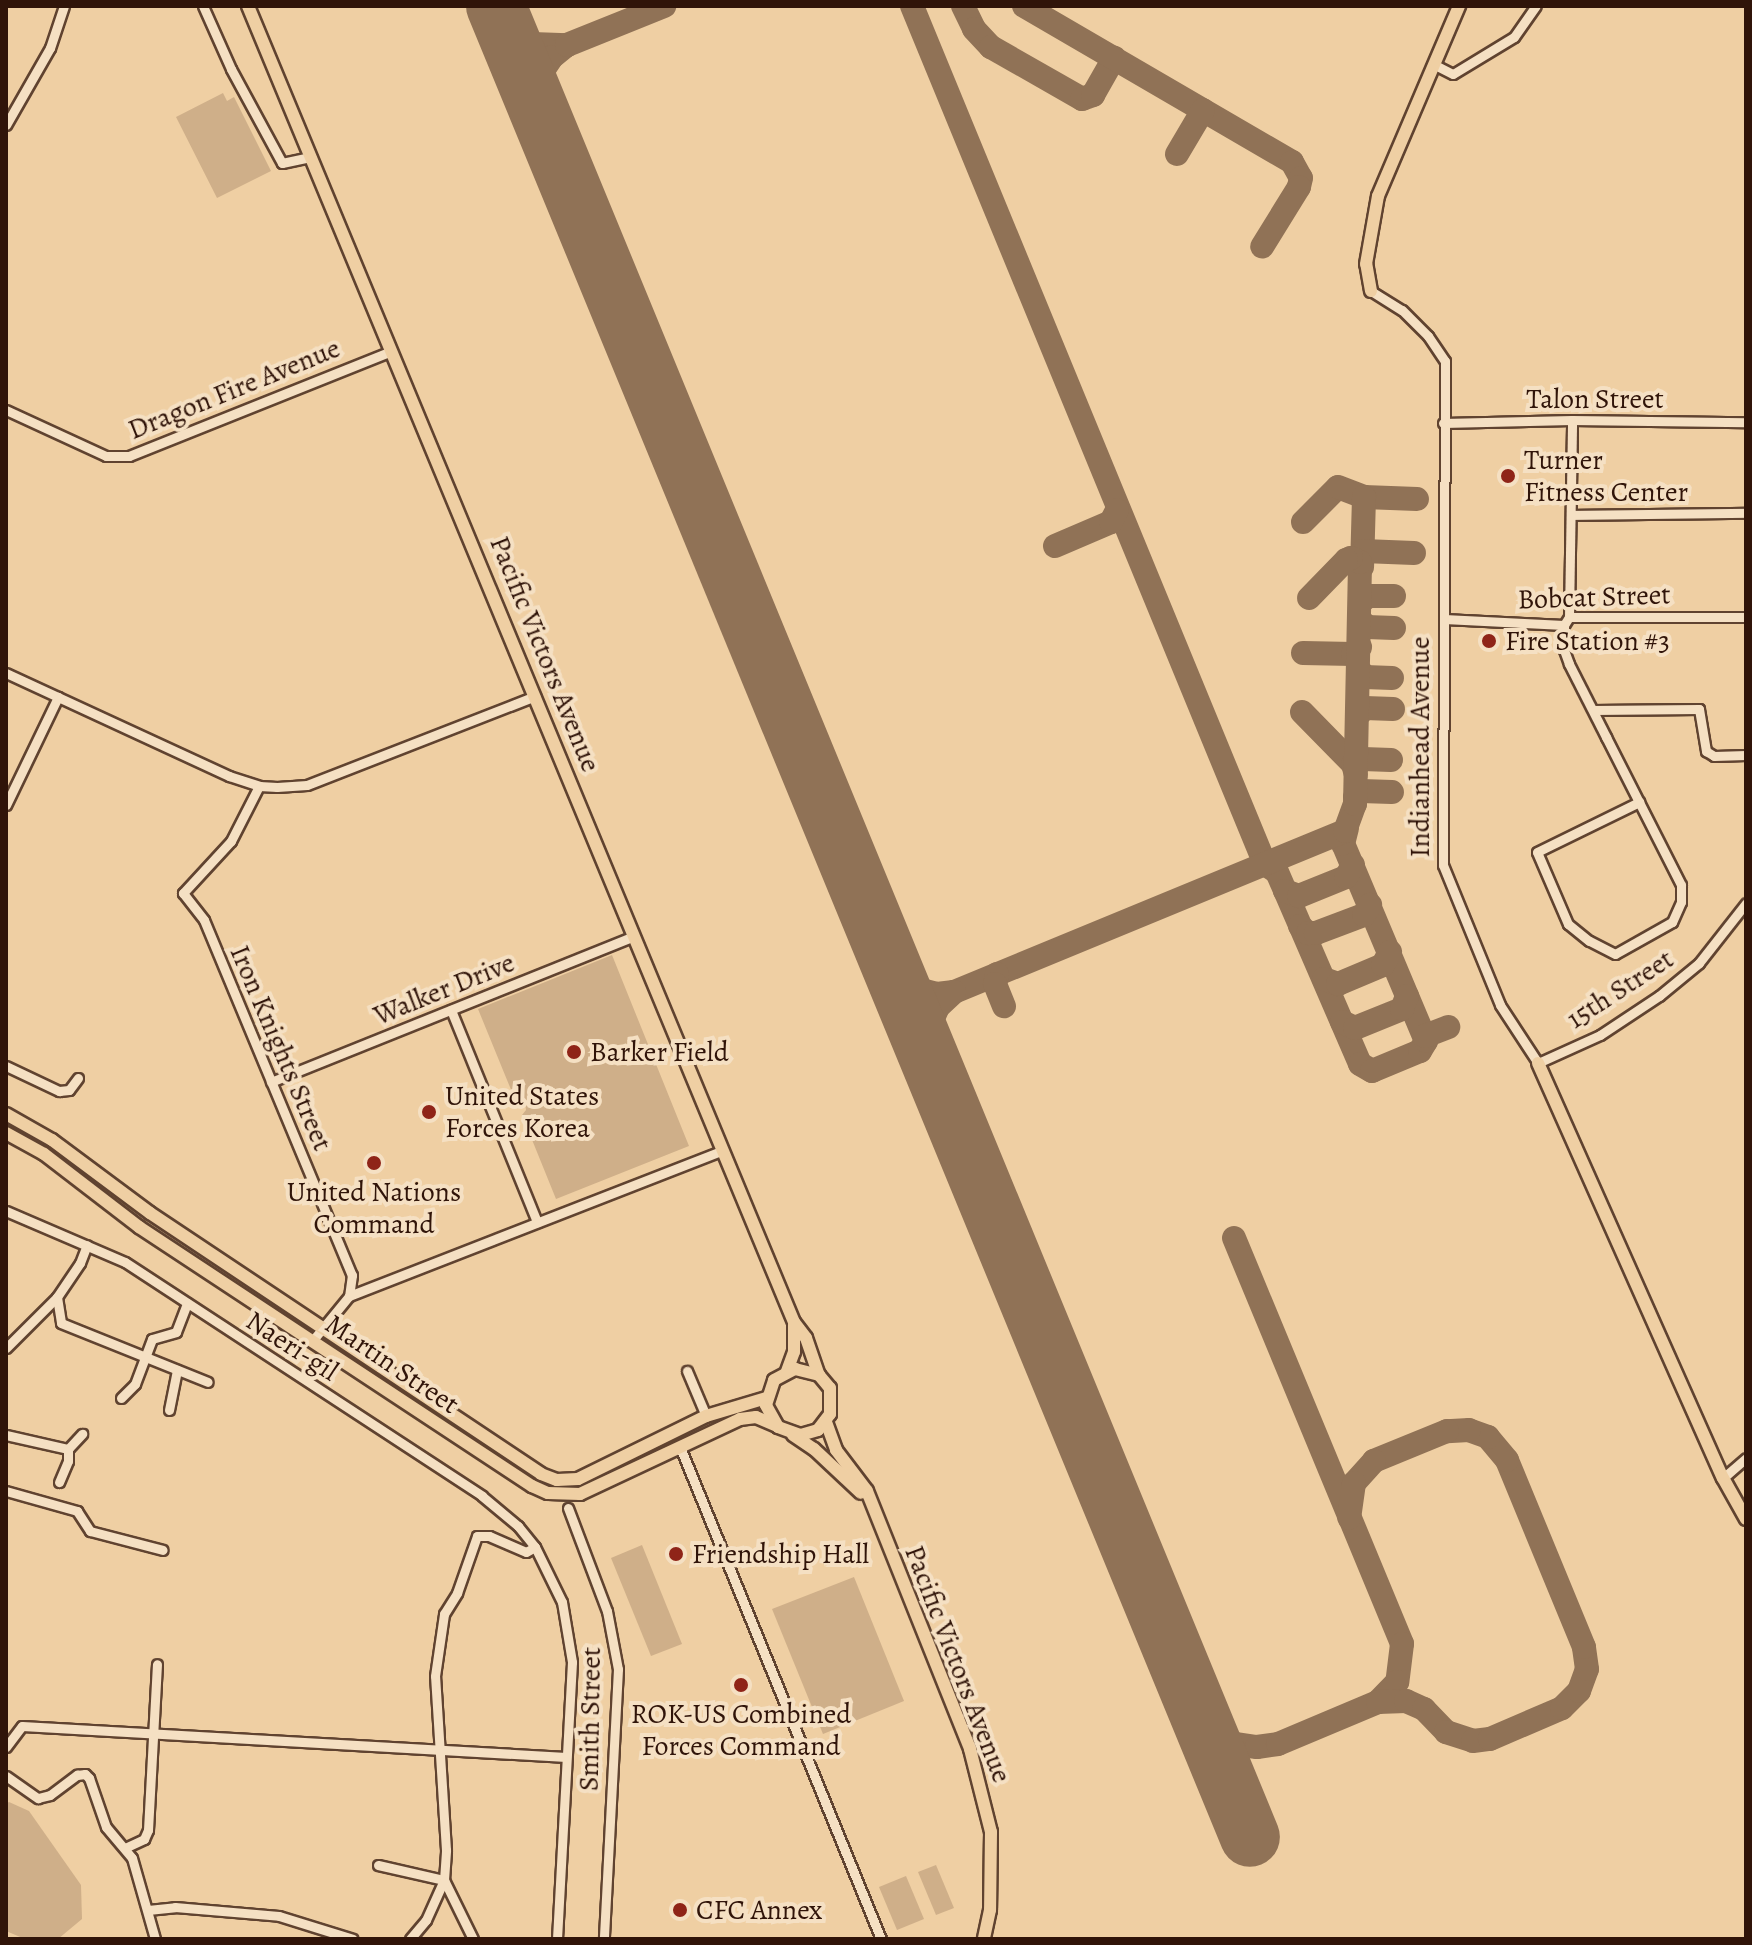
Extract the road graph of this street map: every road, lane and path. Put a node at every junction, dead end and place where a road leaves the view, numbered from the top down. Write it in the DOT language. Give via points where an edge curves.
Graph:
graph roads {
  1 [pos="64,6"];
  2 [pos="203,6"];
  3 [pos="248,6"];
  4 [pos="1459,6"];
  5 [pos="1536,6"];
  6 [pos="1433,64"];
  7 [pos="6,125"];
  8 [pos="311,157"];
  9 [pos="1371,291"];
  10 [pos="391,351"];
  11 [pos="6,410"];
  12 [pos="1572,420"];
  13 [pos="1746,422"];
  14 [pos="1443,423"];
  15 [pos="1746,513"];
  16 [pos="1571,515"];
  17 [pos="1746,617"];
  18 [pos="1444,619"];
  19 [pos="1567,621"];
  20 [pos="6,673"];
  21 [pos="535,696"];
  22 [pos="58,697"];
  23 [pos="1593,710"];
  24 [pos="1746,755"];
  25 [pos="259,786"];
  26 [pos="1639,802"];
  27 [pos="6,805"];
  28 [pos="1746,903"];
  29 [pos="634,936"];
  30 [pos="451,1010"];
  31 [pos="1538,1063"];
  32 [pos="6,1066"];
  33 [pos="78,1078"];
  34 [pos="271,1082"];
  35 [pos="6,1114"];
  36 [pos="6,1133"];
  37 [pos="723,1150"];
  38 [pos="6,1211"];
  39 [pos="537,1222"];
  40 [pos="87,1245"];
  41 [pos="349,1296"];
  42 [pos="57,1297"];
  43 [pos="187,1303"];
  44 [pos="794,1322"];
  45 [pos="324,1329"];
  46 [pos="313,1340"];
  47 [pos="6,1348"];
  48 [pos="146,1357"];
  49 [pos="177,1370"];
  50 [pos="687,1371"];
  51 [pos="787,1371"];
  52 [pos="819,1375"];
  53 [pos="208,1382"];
  54 [pos="121,1398"];
  55 [pos="766,1398"];
  56 [pos="169,1410"];
  57 [pos="706,1416"];
  58 [pos="826,1422"];
  59 [pos="778,1427"];
  60 [pos="82,1434"];
  61 [pos="6,1435"];
  62 [pos="792,1435"];
  63 [pos="680,1447"];
  64 [pos="68,1449"];
  65 [pos="1746,1458"];
  66 [pos="1723,1478"];
  67 [pos="59,1482"];
  68 [pos="6,1491"];
  69 [pos="548,1493"];
  70 [pos="580,1494"];
  71 [pos="872,1504"];
  72 [pos="568,1508"];
  73 [pos="1746,1519"];
  74 [pos="535,1547"];
  75 [pos="163,1550"];
  76 [pos="157,1664"];
  77 [pos="154,1734"];
  78 [pos="6,1747"];
  79 [pos="440,1749"];
  80 [pos="566,1757"];
  81 [pos="6,1776"];
  82 [pos="127,1847"];
  83 [pos="378,1865"];
  84 [pos="444,1880"];
  85 [pos="148,1910"];
  86 [pos="155,1939"];
  87 [pos="353,1939"];
  88 [pos="410,1939"];
  89 [pos="473,1939"];
  90 [pos="557,1939"];
  91 [pos="604,1939"];
  92 [pos="881,1939"];
  93 [pos="984,1939"];
  1 -- 7 [label="street" via="50,48"];
  2 -- 8 [label="street" via="282,163"];
  3 -- 8 [label="main road, Pacific Victors Avenue"];
  4 -- 6 [label="main road, Indianhead Avenue"];
  5 -- 6 [label="street" via="1514,37 1453,74"];
  6 -- 9 [label="main road, Indianhead Avenue" via="1378,196 1366,264"];
  8 -- 10 [label="main road, Pacific Victors Avenue"];
  9 -- 14 [label="street, Indianhead Avenue" via="1402,310 1445,361"];
  10 -- 11 [label="street, Dragon Fire Avenue" via="129,456 106,456"];
  10 -- 21 [label="main road, Pacific Victors Avenue"];
  12 -- 13 [label="street, Talon Street"];
  12 -- 14 [label="street, Talon Street"];
  12 -- 16 [label="street"];
  14 -- 18 [label="street, Indianhead Avenue"];
  15 -- 16 [label="street"];
  16 -- 19 [label="street"];
  17 -- 19 [label="street, Bobcat Street"];
  18 -- 19 [label="street, Bobcat Street"];
  18 -- 31 [label="street, Indianhead Avenue" via="1445,878 1500,1005"];
  19 -- 23 [label="street" via="1564,650"];
  20 -- 22 [label="street"];
  21 -- 25 [label="street" via="307,785"];
  21 -- 29 [label="main road, Pacific Victors Avenue"];
  22 -- 25 [label="street"];
  22 -- 27 [label="street"];
  23 -- 24 [label="street" via="1699,709 1706,751 1714,756"];
  23 -- 26 [label="street"];
  25 -- 34 [label="street, Iron Knights Street" via="231,841 183,893 204,920"];
  26 -- 26 [label="street" via="1537,852 1568,924 1615,954 1672,922 1681,902 1681,885"];
  28 -- 31 [label="street, 15th Street" via="1699,963 1659,996 1600,1035"];
  29 -- 30 [label="street, Walker Drive"];
  29 -- 37 [label="main road, Pacific Victors Avenue"];
  30 -- 34 [label="street, Walker Drive"];
  30 -- 39 [label="street"];
  31 -- 66 [label="main road, Indianhead Avenue"];
  32 -- 33 [label="street" via="59,1091 69,1090"];
  34 -- 41 [label="street, Iron Knights Street" via="352,1275"];
  35 -- 45 [label="main road, Martin Street" via="52,1140 150,1213"];
  36 -- 46 [label="main road, Martin Street"];
  37 -- 39 [label="street"];
  37 -- 44 [label="main road, Pacific Victors Avenue"];
  38 -- 40 [label="street, Naeri-gil"];
  39 -- 41 [label="street"];
  40 -- 42 [label="street"];
  40 -- 43 [label="street, Naeri-gil" via="125,1262"];
  41 -- 45 [label="street"];
  42 -- 47 [label="street"];
  42 -- 48 [label="street" via="61,1323"];
  43 -- 48 [label="street" via="176,1332 152,1339"];
  43 -- 74 [label="street, Naeri-gil" via="482,1496"];
  44 -- 51 [label="main road"];
  44 -- 52 [label="main road, Pacific Victors Avenue" via="806,1338"];
  45 -- 46 [label="street"];
  45 -- 57 [label="main road, Martin Street" via="557,1480 578,1479"];
  46 -- 69 [label="main road, Martin Street"];
  48 -- 49 [label="street"];
  48 -- 54 [label="street" via="135,1384"];
  49 -- 53 [label="street"];
  49 -- 56 [label="street"];
  50 -- 57 [label="street"];
  51 -- 52 [label="main road"];
  51 -- 55 [label="main road" via="772,1383"];
  52 -- 58 [label="main road" via="832,1397"];
  55 -- 57 [label="main road, Martin Street"];
  55 -- 59 [label="main road" via="768,1414"];
  58 -- 62 [label="main road" via="811,1433"];
  58 -- 71 [label="main road" via="836,1450"];
  59 -- 62 [label="main road"];
  59 -- 63 [label="main road, Martin Street" via="756,1417 740,1419"];
  60 -- 64 [label="street"];
  61 -- 64 [label="street"];
  62 -- 71 [label="main road"];
  63 -- 70 [label="main road, Martin Street"];
  63 -- 92 [label="street"];
  64 -- 67 [label="street"];
  65 -- 66 [label="street"];
  66 -- 73 [label="main road, Indianhead Avenue"];
  68 -- 75 [label="street" via="77,1511 90,1531"];
  69 -- 70 [label="main road, Martin Street"];
  69 -- 72 [label="street"];
  70 -- 72 [label="street"];
  71 -- 93 [label="main road, Pacific Victors Avenue" via="970,1749 983,1797 993,1868"];
  72 -- 91 [label="street, Smith Street" via="607,1611 618,1669"];
  74 -- 79 [label="street" via="526,1552 482,1534 474,1538 436,1649"];
  74 -- 80 [label="street, Naeri-gil" via="555,1583 570,1638"];
  76 -- 77 [label="street"];
  77 -- 78 [label="street" via="22,1726"];
  77 -- 79 [label="street"];
  77 -- 82 [label="street" via="147,1836"];
  79 -- 80 [label="street"];
  79 -- 84 [label="street"];
  80 -- 90 [label="street, Naeri-gil"];
  81 -- 82 [label="street" via="31,1797 45,1798 85,1774 106,1827"];
  82 -- 85 [label="street"];
  83 -- 84 [label="street"];
  84 -- 88 [label="street" via="426,1920"];
  84 -- 89 [label="street"];
  85 -- 86 [label="street"];
  85 -- 87 [label="street" via="175,1907 279,1916"];
}
